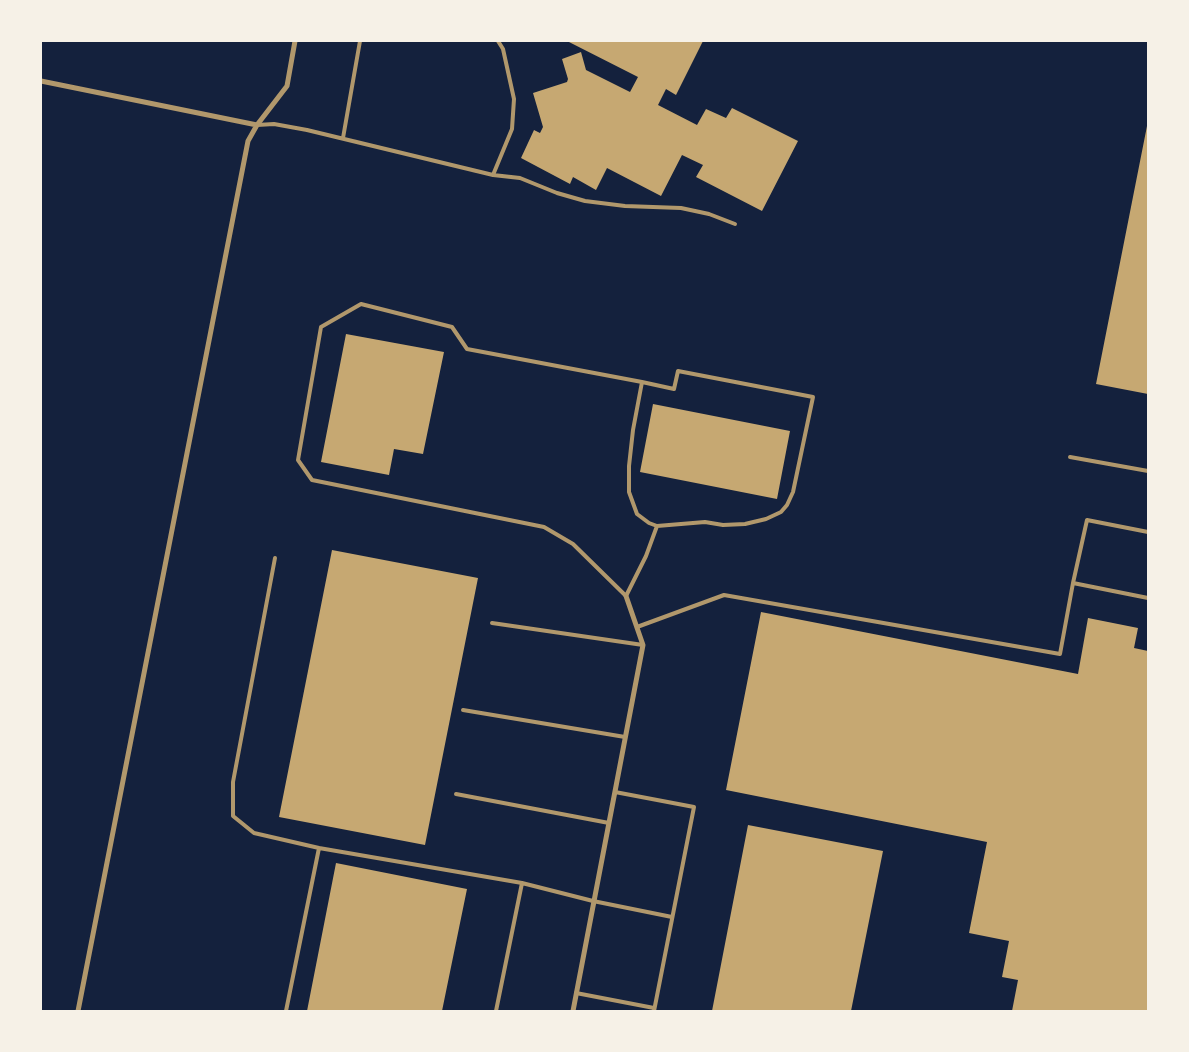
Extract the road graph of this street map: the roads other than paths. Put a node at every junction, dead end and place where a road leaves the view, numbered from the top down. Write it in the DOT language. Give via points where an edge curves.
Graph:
graph roads {
  1 [pos="296,41"];
  2 [pos="360,41"];
  3 [pos="498,41"];
  4 [pos="41,81"];
  5 [pos="257,125"];
  6 [pos="343,138"];
  7 [pos="493,175"];
  8 [pos="735,224"];
  9 [pos="642,382"];
  10 [pos="1070,457"];
  11 [pos="1148,472"];
  12 [pos="657,526"];
  13 [pos="1148,532"];
  14 [pos="275,558"];
  15 [pos="1073,583"];
  16 [pos="626,596"];
  17 [pos="1148,598"];
  18 [pos="492,623"];
  19 [pos="637,627"];
  20 [pos="643,645"];
  21 [pos="463,710"];
  22 [pos="625,737"];
  23 [pos="615,792"];
  24 [pos="456,794"];
  25 [pos="609,824"];
  26 [pos="319,848"];
  27 [pos="522,883"];
  28 [pos="593,902"];
  29 [pos="672,917"];
  30 [pos="576,993"];
  31 [pos="654,1010"];
  32 [pos="78,1011"];
  33 [pos="286,1011"];
  34 [pos="496,1011"];
  35 [pos="572,1011"];
  1 -- 5 [label="street" via="287,86"];
  2 -- 6 [label="lane"];
  3 -- 7 [label="lane" via="503,49 514,99 512,129"];
  4 -- 5 [label="street"];
  5 -- 6 [label="lane" via="274,124"];
  5 -- 32 [label="street" via="248,142"];
  6 -- 7 [label="lane"];
  7 -- 8 [label="lane" via="520,178 585,201 681,208"];
  9 -- 12 [label="lane" via="633,430 629,492 637,514"];
  9 -- 12 [label="lane" via="674,389 678,371 813,397 793,492 781,512 745,524 705,522"];
  9 -- 16 [label="lane" via="467,349 452,327 361,304 321,327 298,460 312,480 544,527 574,544"];
  10 -- 11 [label="lane"];
  12 -- 16 [label="lane"];
  13 -- 15 [label="lane" via="1087,520"];
  14 -- 26 [label="lane" via="233,782 233,816 254,833"];
  15 -- 17 [label="lane"];
  15 -- 19 [label="lane" via="1060,654 724,595"];
  16 -- 19 [label="street"];
  18 -- 20 [label="lane"];
  19 -- 20 [label="street"];
  20 -- 22 [label="street"];
  21 -- 22 [label="lane"];
  22 -- 23 [label="street"];
  23 -- 25 [label="street"];
  23 -- 29 [label="lane" via="694,807"];
  24 -- 25 [label="lane"];
  25 -- 28 [label="street"];
  26 -- 27 [label="lane"];
  26 -- 33 [label="lane"];
  27 -- 28 [label="lane"];
  27 -- 34 [label="lane"];
  28 -- 29 [label="lane"];
  28 -- 30 [label="street"];
  29 -- 31 [label="lane"];
  30 -- 31 [label="lane"];
  30 -- 35 [label="street"];
}
